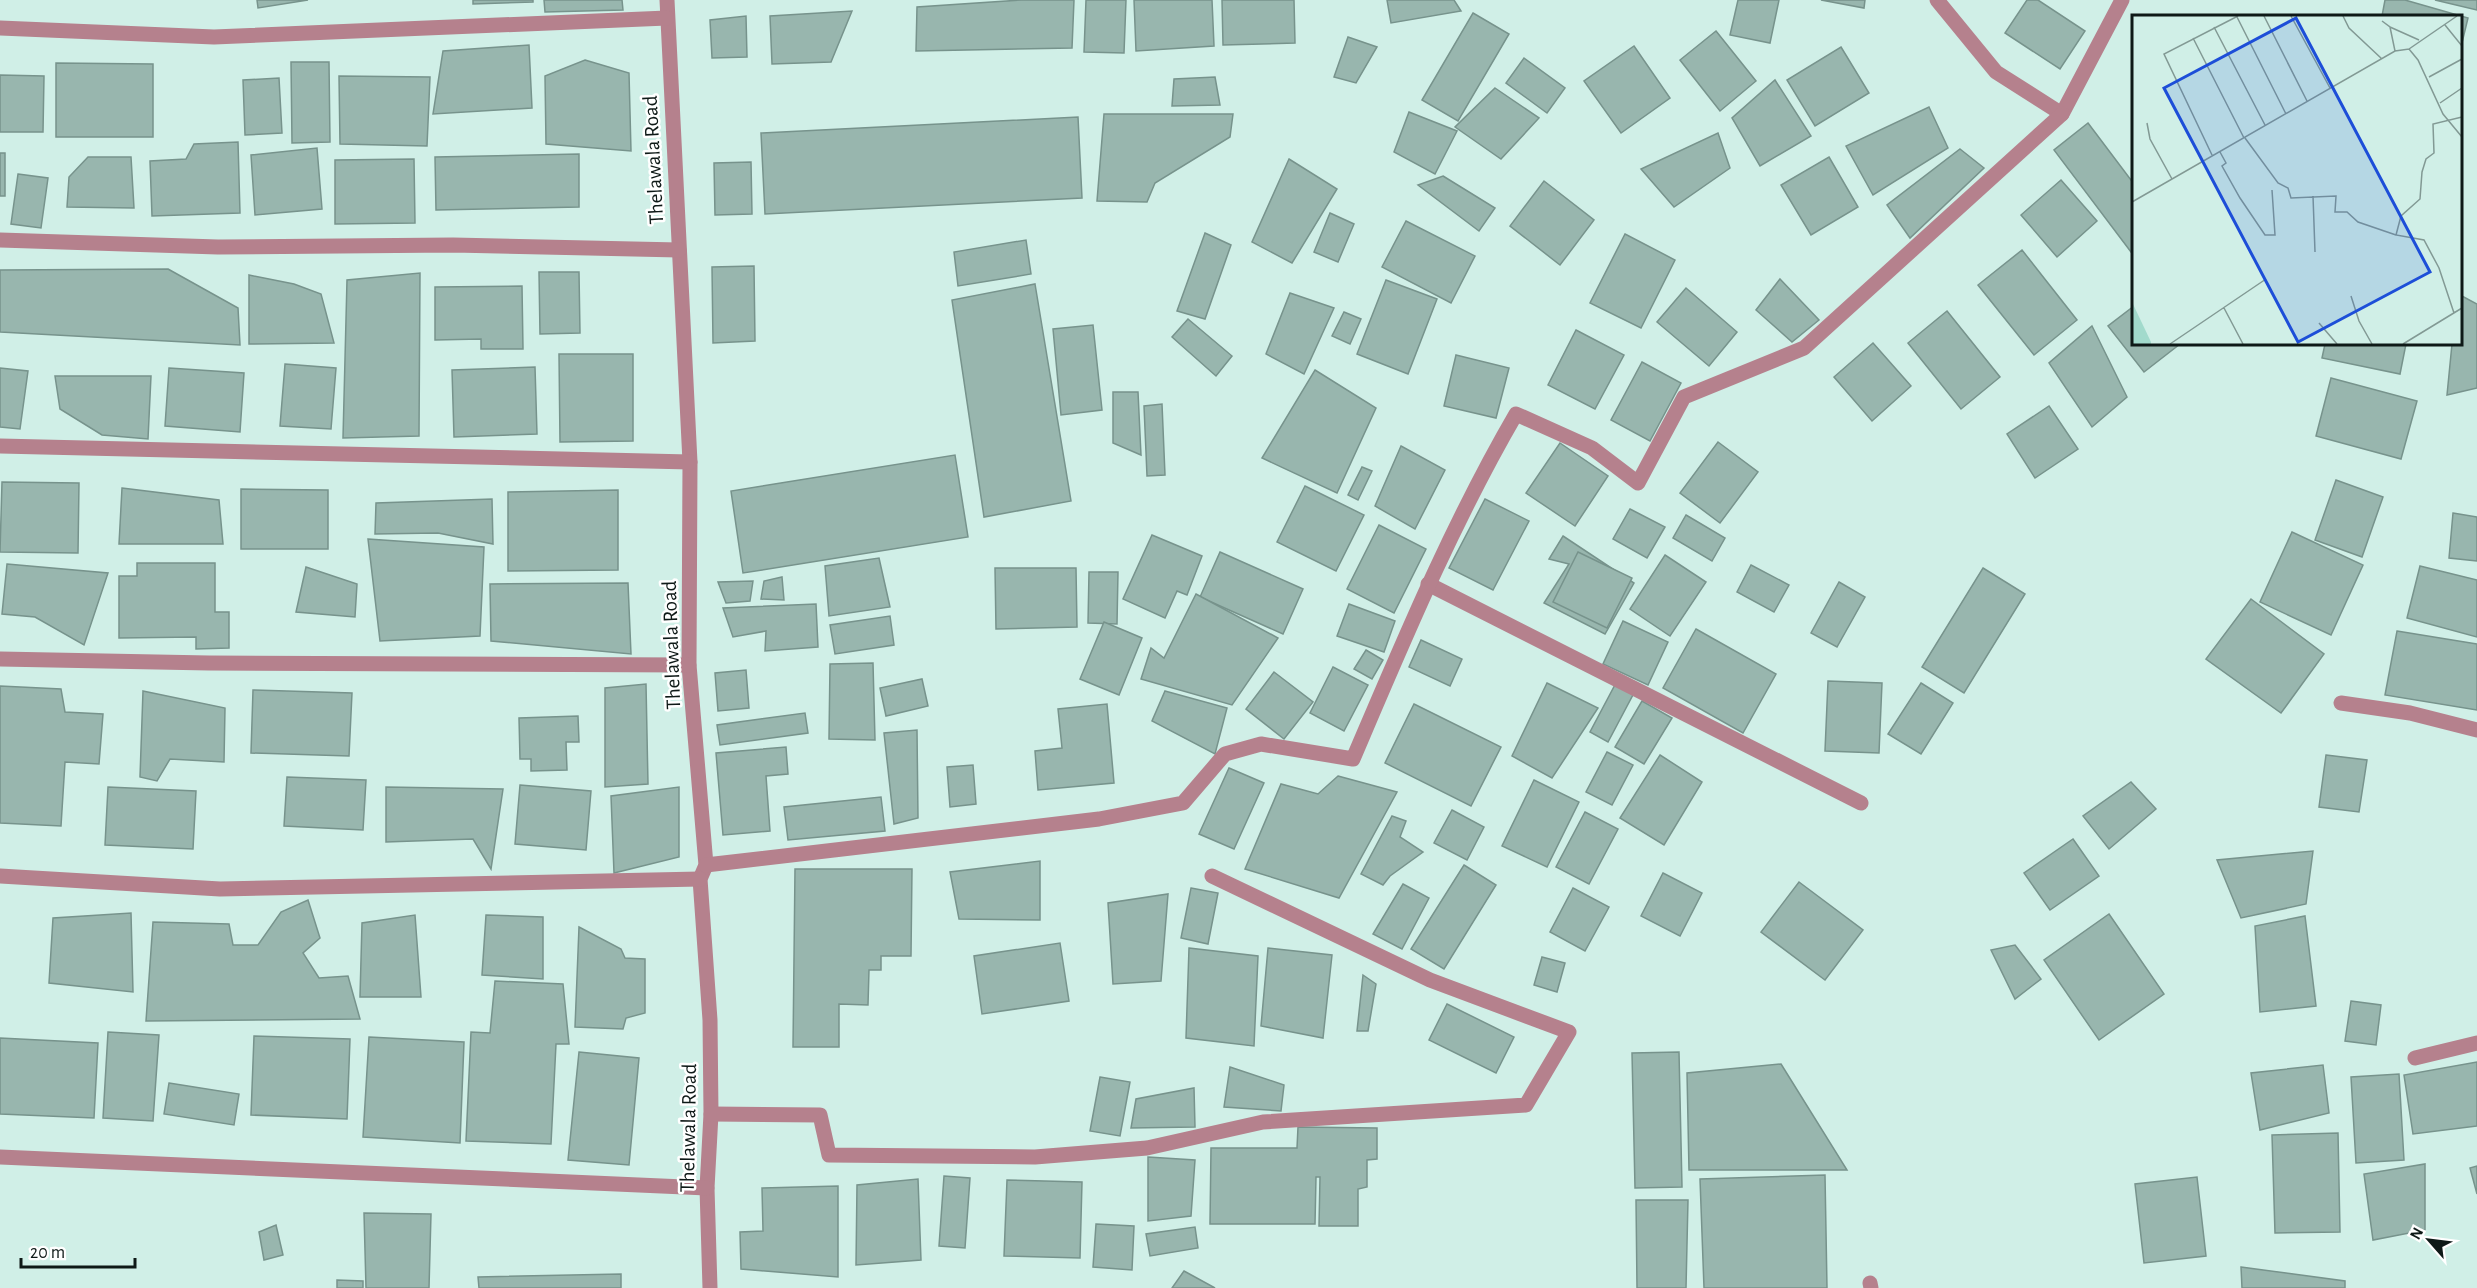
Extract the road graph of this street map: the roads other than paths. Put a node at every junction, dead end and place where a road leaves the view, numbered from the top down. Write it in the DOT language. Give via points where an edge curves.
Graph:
graph roads {
  1 [pos="667,0"];
  2 [pos="1937,0"];
  3 [pos="2122,0"];
  4 [pos="667,18"];
  5 [pos="0,28"];
  6 [pos="2062,114"];
  7 [pos="0,240"];
  8 [pos="679,250"];
  9 [pos="0,446"];
  10 [pos="690,462"];
  11 [pos="1428,584"];
  12 [pos="0,659"];
  13 [pos="689,665"];
  14 [pos="2341,703"];
  15 [pos="2477,730"];
  16 [pos="1861,803"];
  17 [pos="703,872"];
  18 [pos="0,876"];
  19 [pos="1212,876"];
  20 [pos="2477,1043"];
  21 [pos="2415,1058"];
  22 [pos="711,1114"];
  23 [pos="0,1157"];
  24 [pos="707,1188"];
  25 [pos="710,1288"];
  1 -- 4 [label="street, Thelawala Road"];
  2 -- 6 [label="street" via="1996,72"];
  3 -- 6 [label="street"];
  4 -- 5 [label="street" via="214,37"];
  4 -- 8 [label="street, Thelawala Road"];
  6 -- 11 [label="street" via="1804,348 1684,397 1638,483 1592,448 1516,414 1481,474"];
  7 -- 8 [label="street" via="218,247 453,245"];
  8 -- 10 [label="street, Thelawala Road"];
  9 -- 10 [label="street"];
  10 -- 13 [label="street, Thelawala Road"];
  11 -- 16 [label="street"];
  11 -- 17 [label="street" via="1353,759 1261,744 1226,754 1183,803 1099,819"];
  12 -- 13 [label="street"];
  13 -- 17 [label="street, Thelawala Road"];
  14 -- 15 [label="street" via="2410,713"];
  17 -- 18 [label="street" via="220,889"];
  17 -- 22 [label="street, Thelawala Road"];
  19 -- 22 [label="street" via="1430,980 1569,1032 1526,1105 1263,1122 1147,1148 1035,1157 829,1155 820,1115"];
  20 -- 21 [label="street"];
  22 -- 24 [label="street, Thelawala Road"];
  23 -- 24 [label="street"];
  24 -- 25 [label="street, Thelawala Road"];
}
